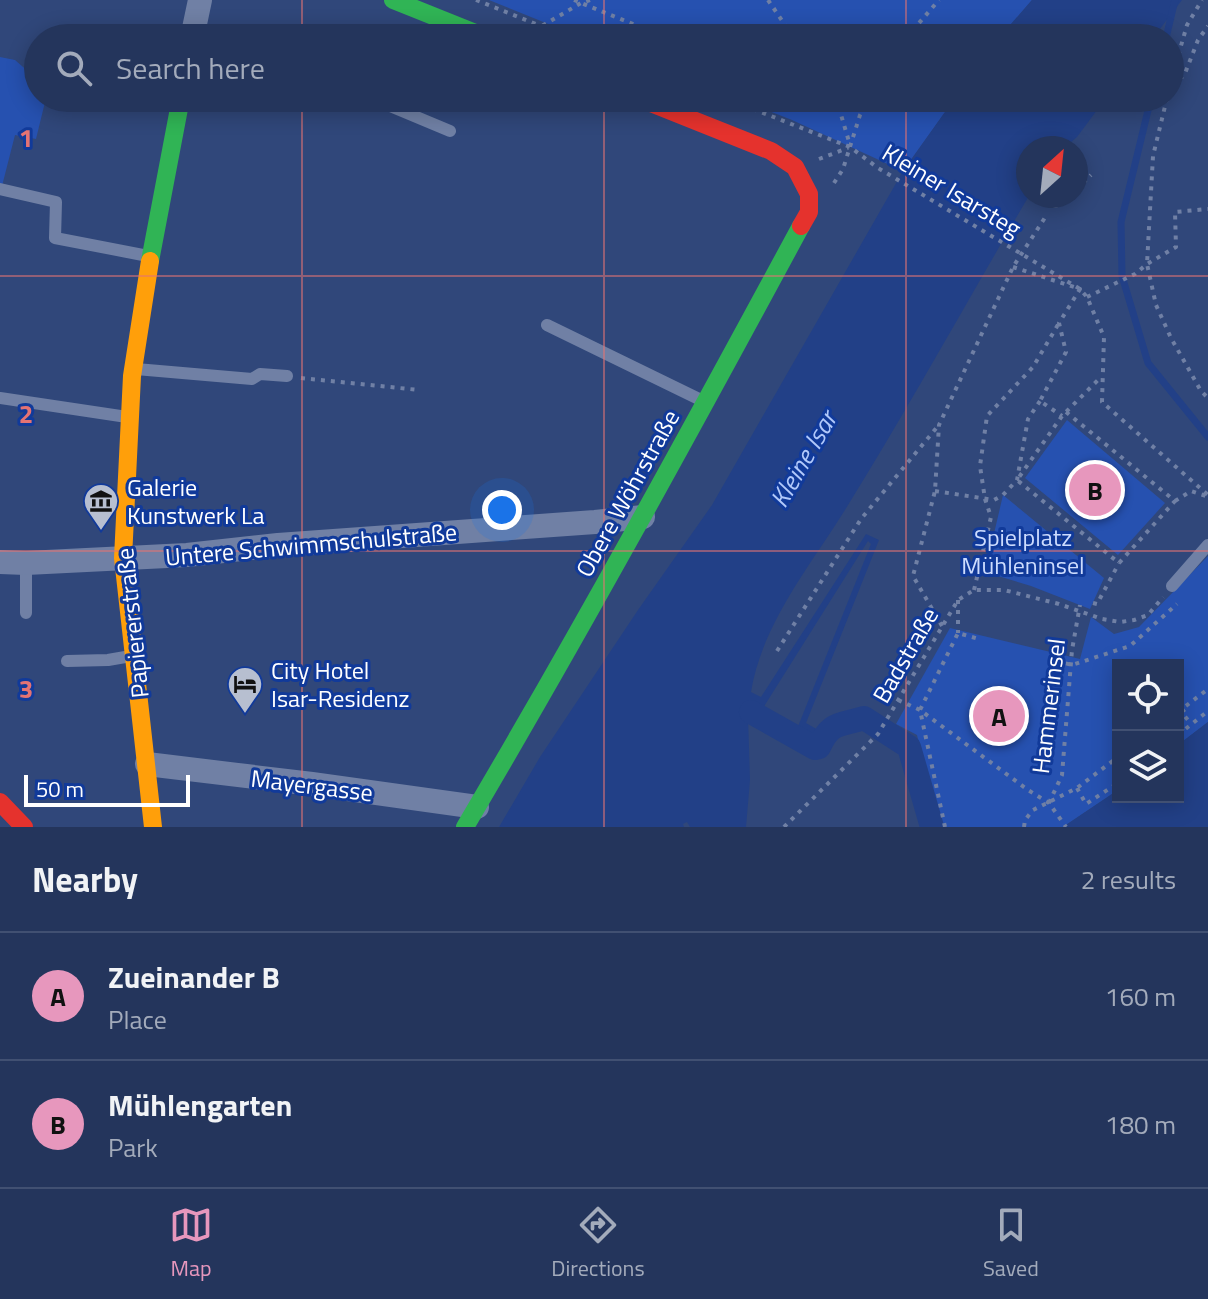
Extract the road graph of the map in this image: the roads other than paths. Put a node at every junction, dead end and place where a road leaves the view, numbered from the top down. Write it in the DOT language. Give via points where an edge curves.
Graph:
graph roads {
  1 [pos="200,0"];
  2 [pos="393,0"];
  3 [pos="195,24"];
  4 [pos="453,24"];
  5 [pos="178,112"];
  6 [pos="405,112"];
  7 [pos="673,112"];
  8 [pos="450,131"];
  9 [pos="0,189"];
  10 [pos="151,257"];
  11 [pos="547,325"];
  12 [pos="133,369"];
  13 [pos="287,376"];
  14 [pos="0,398"];
  15 [pos="706,402"];
  16 [pos="130,418"];
  17 [pos="643,517"];
  18 [pos="1208,545"];
  19 [pos="123,558"];
  20 [pos="0,562"];
  21 [pos="26,563"];
  22 [pos="1172,586"];
  23 [pos="26,613"];
  24 [pos="134,655"];
  25 [pos="67,661"];
  26 [pos="147,764"];
  27 [pos="0,802"];
  28 [pos="471,817"];
  29 [pos="24,827"];
  30 [pos="153,827"];
  1 -- 3 [label="street"];
  2 -- 4 [label="street"];
  5 -- 10 [label="street, Papiererstraße"];
  6 -- 8 [label="lane"];
  7 -- 15 [label="street, Obere Wöhrstraße" via="771,151 795,167 809,194 809,212"];
  9 -- 10 [label="lane" via="56,202 55,238"];
  10 -- 12 [label="street, Papiererstraße"];
  11 -- 15 [label="lane"];
  12 -- 13 [label="lane" via="258,382 260,374"];
  12 -- 16 [label="street, Papiererstraße"];
  14 -- 16 [label="lane"];
  15 -- 17 [label="street, Obere Wöhrstraße"];
  16 -- 19 [label="street, Papiererstraße"];
  17 -- 19 [label="street, Untere Schwimmschulstraße"];
  17 -- 28 [label="street, Obere Wöhrstraße"];
  18 -- 22 [label="lane"];
  19 -- 21 [label="street, Untere Schwimmschulstraße"];
  19 -- 24 [label="street, Papiererstraße"];
  20 -- 21 [label="street, Untere Schwimmschulstraße"];
  21 -- 23 [label="lane"];
  24 -- 25 [label="lane"];
  24 -- 26 [label="street, Papiererstraße"];
  26 -- 28 [label="street, Mayergasse" via="312,784"];
  26 -- 30 [label="street, Papiererstraße"];
  27 -- 29 [label="street"];
}
